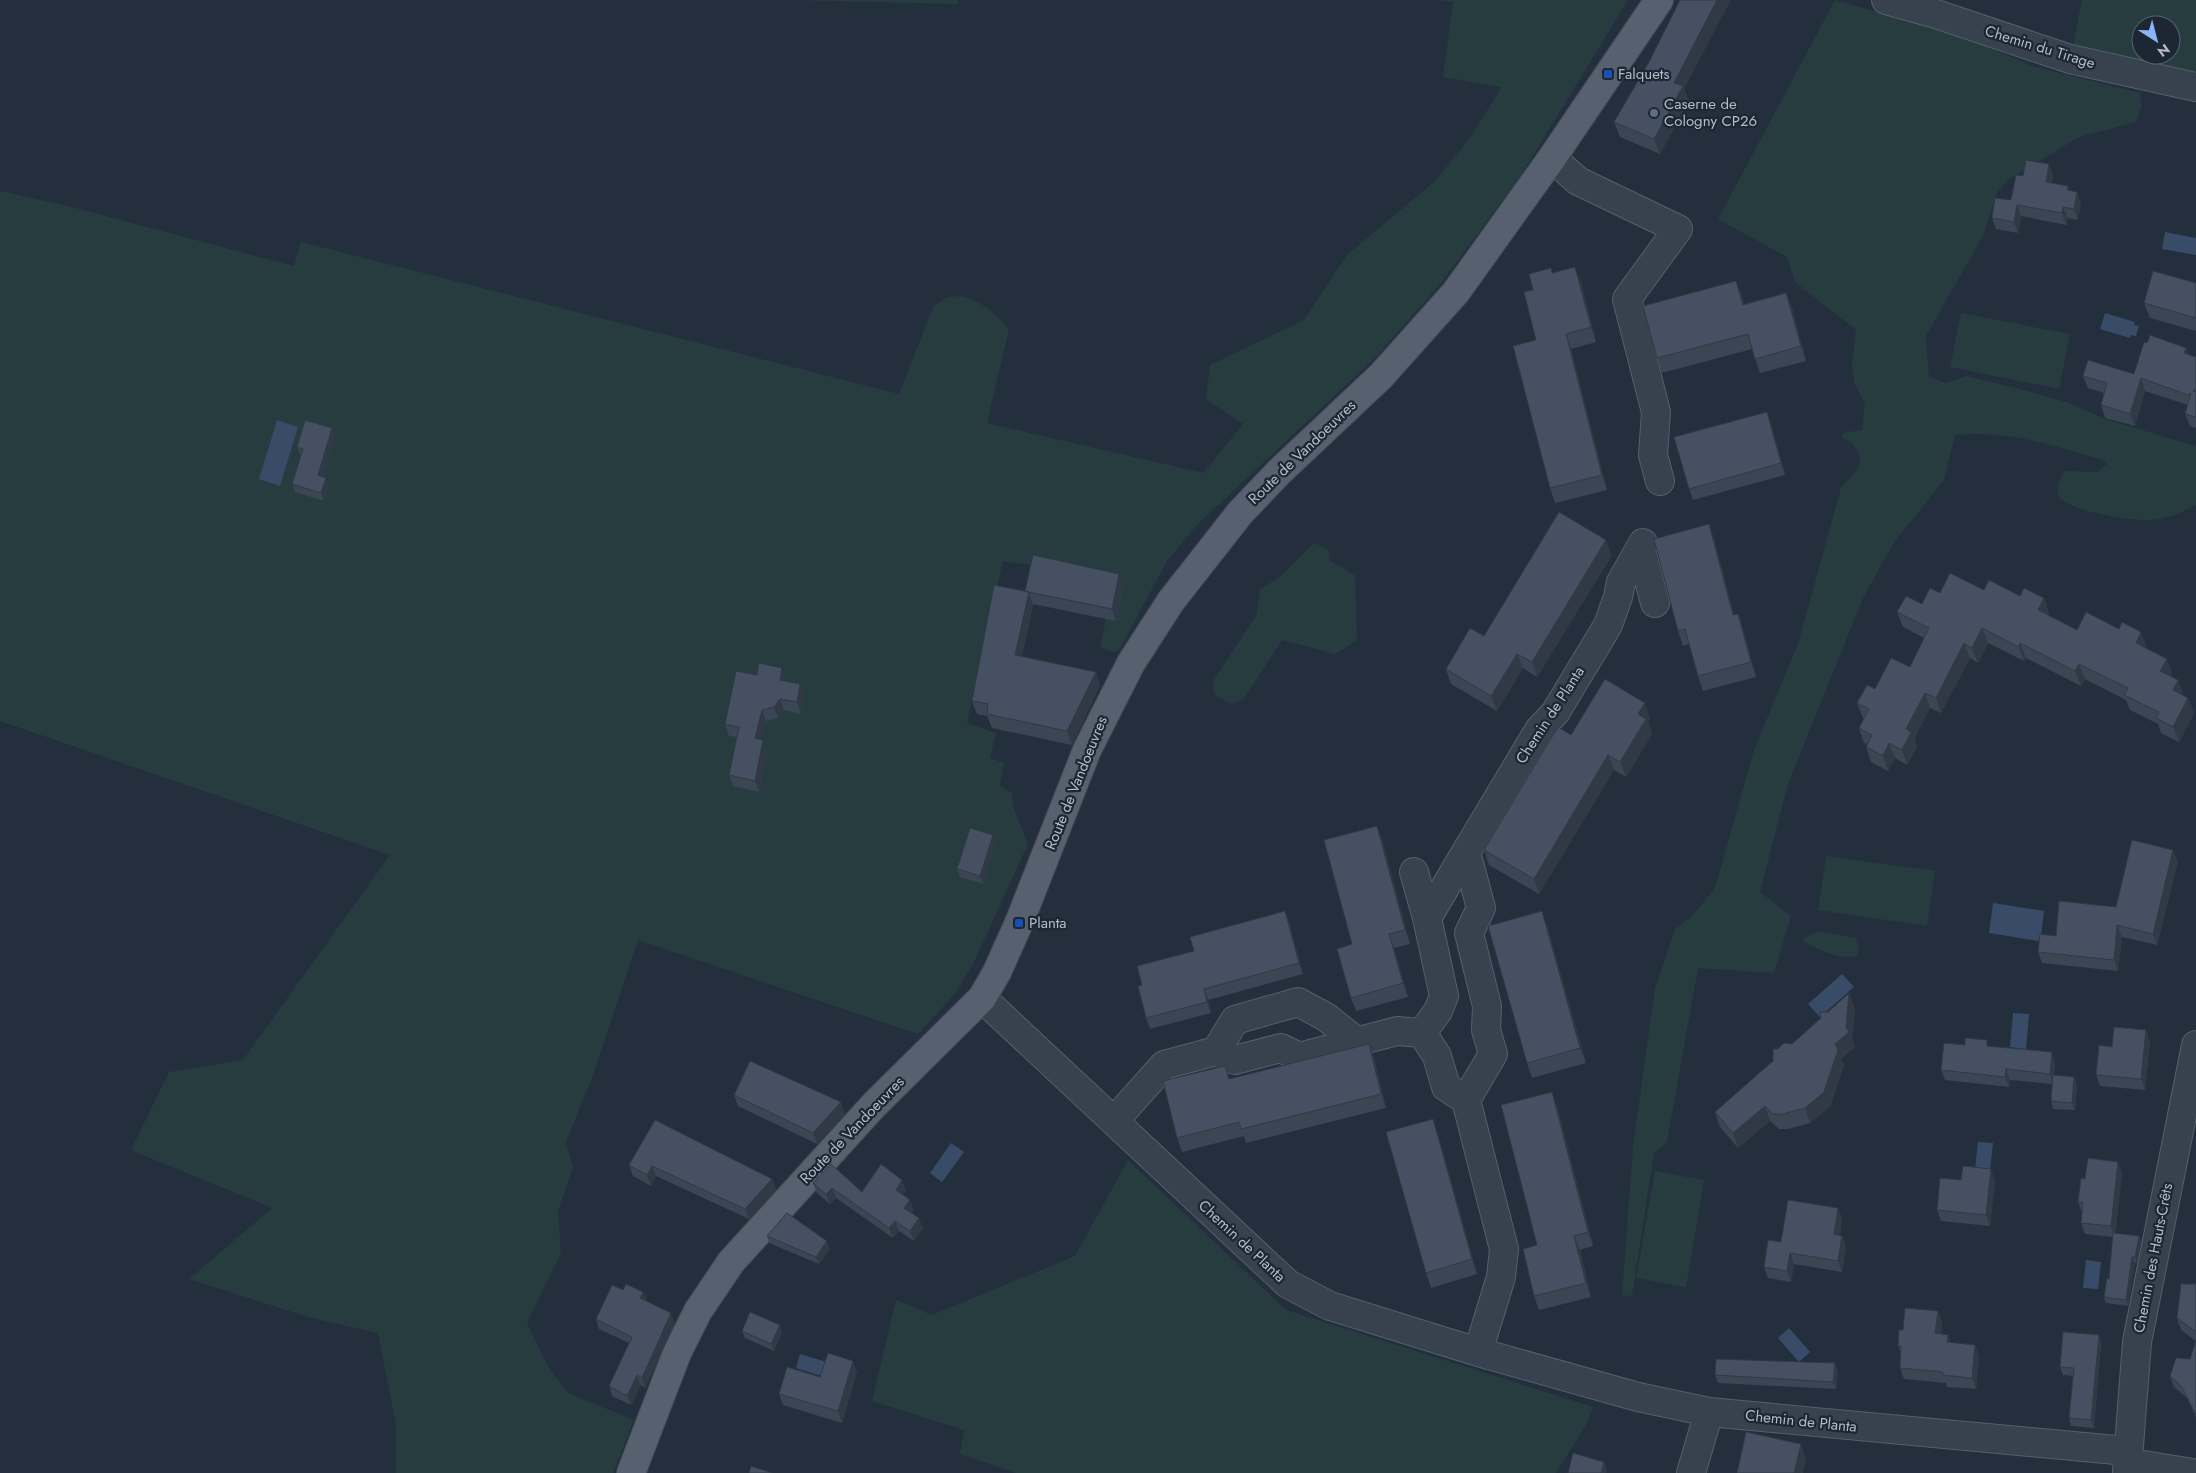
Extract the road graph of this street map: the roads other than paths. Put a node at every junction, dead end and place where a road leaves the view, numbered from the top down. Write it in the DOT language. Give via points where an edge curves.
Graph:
graph roads {
  1 [pos="1659,0"];
  2 [pos="1886,0"];
  3 [pos="2196,87"];
  4 [pos="1552,158"];
  5 [pos="1660,481"];
  6 [pos="1655,603"];
  7 [pos="1466,852"];
  8 [pos="1414,872"];
  9 [pos="1427,918"];
  10 [pos="982,998"];
  11 [pos="1422,1033"];
  12 [pos="1356,1041"];
  13 [pos="2196,1045"];
  14 [pos="1216,1051"];
  15 [pos="1466,1100"];
  16 [pos="1114,1121"];
  17 [pos="1478,1352"];
  18 [pos="1709,1412"];
  19 [pos="2128,1466"];
  20 [pos="631,1473"];
  21 [pos="1691,1473"];
  22 [pos="2193,1473"];
  1 -- 4 [label="main road, Route de Vandoeuvres"];
  2 -- 3 [label="street, Chemin du Tirage" via="2070,60"];
  4 -- 5 [label="street" via="1578,181 1678,229 1627,299 1656,412 1653,455"];
  4 -- 10 [label="main road, Route de Vandoeuvres" via="1456,292 1381,376 1240,512 1170,601 1131,663 1094,735 1016,929"];
  6 -- 7 [label="street, Chemin de Planta" via="1642,546 1621,582 1608,625 1555,713 1539,730"];
  7 -- 9 [label="street, Chemin de Planta"];
  7 -- 15 [label="street" via="1481,908 1469,934 1487,1006 1486,1030 1493,1054"];
  8 -- 9 [label="street"];
  9 -- 11 [label="street" via="1444,996 1438,1011"];
  10 -- 16 [label="street, Chemin de Planta"];
  10 -- 20 [label="main road, Route de Vandoeuvres" via="874,1105 731,1262 698,1311 677,1353"];
  11 -- 12 [label="street" via="1397,1031"];
  11 -- 15 [label="street" via="1437,1056 1446,1087"];
  12 -- 14 [label="street" via="1300,1057 1281,1048 1235,1060"];
  12 -- 14 [label="street" via="1326,1017 1298,1002 1235,1020"];
  13 -- 19 [label="street, Chemin des Hauts-Crêts" via="2137,1342"];
  14 -- 16 [label="street" via="1164,1065"];
  15 -- 17 [label="street" via="1504,1249 1501,1277"];
  16 -- 17 [label="street, Chemin de Planta" via="1288,1284 1330,1306"];
  17 -- 18 [label="street, Chemin de Planta" via="1638,1397"];
  18 -- 19 [label="street, Chemin de Planta" via="2116,1450"];
  18 -- 21 [label="street"];
  19 -- 22 [label="street, Chemin de Planta" via="2138,1464"];
}
